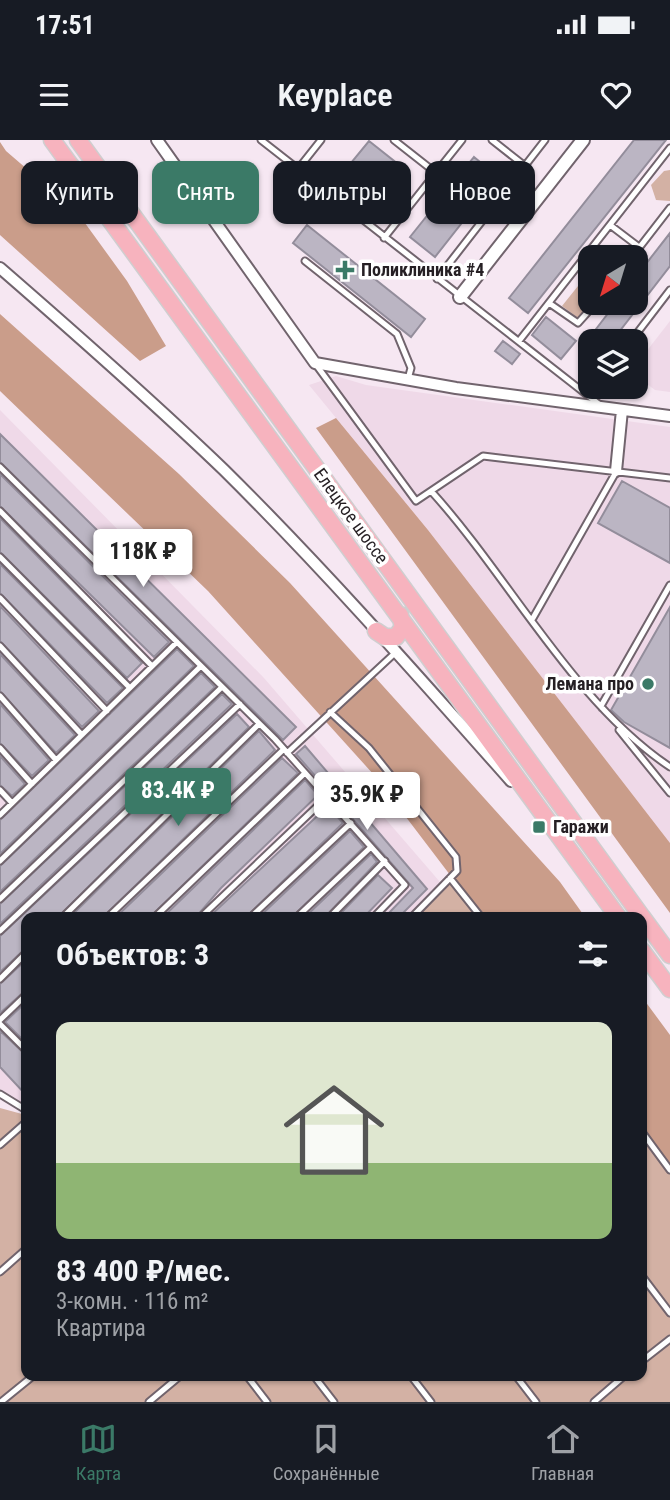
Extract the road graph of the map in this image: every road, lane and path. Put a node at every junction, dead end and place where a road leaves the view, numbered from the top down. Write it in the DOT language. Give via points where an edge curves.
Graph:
graph roads {
  1 [pos="51,140"];
  2 [pos="78,140"];
  3 [pos="157,140"];
  4 [pos="261,140"];
  5 [pos="321,140"];
  6 [pos="394,140"];
  7 [pos="462,140"];
  8 [pos="492,140"];
  9 [pos="545,140"];
  10 [pos="583,140"];
  11 [pos="669,150"];
  12 [pos="288,161"];
  13 [pos="304,161"];
  14 [pos="445,161"];
  15 [pos="518,161"];
  16 [pos="528,161"];
  17 [pos="425,164"];
  18 [pos="425,187"];
  19 [pos="670,208"];
  20 [pos="367,224"];
  21 [pos="479,224"];
  22 [pos="610,225"];
  23 [pos="384,238"];
  24 [pos="596,245"];
  25 [pos="636,245"];
  26 [pos="641,245"];
  27 [pos="305,261"];
  28 [pos="0,268"];
  29 [pos="578,269"];
  30 [pos="437,279"];
  31 [pos="670,290"];
  32 [pos="460,297"];
  33 [pos="549,303"];
  34 [pos="585,315"];
  35 [pos="640,329"];
  36 [pos="519,341"];
  37 [pos="315,363"];
  38 [pos="408,379"];
  39 [pos="604,407"];
  40 [pos="622,410"];
  41 [pos="670,416"];
  42 [pos="0,467"];
  43 [pos="616,471"];
  44 [pos="670,478"];
  45 [pos="431,491"];
  46 [pos="0,511"];
  47 [pos="0,557"];
  48 [pos="670,585"];
  49 [pos="0,598"];
  50 [pos="400,615"];
  51 [pos="533,618"];
  52 [pos="376,631"];
  53 [pos="177,642"];
  54 [pos="0,646"];
  55 [pos="396,652"];
  56 [pos="152,666"];
  57 [pos="201,666"];
  58 [pos="222,687"];
  59 [pos="130,688"];
  60 [pos="0,696"];
  61 [pos="240,704"];
  62 [pos="601,706"];
  63 [pos="107,711"];
  64 [pos="330,712"];
  65 [pos="259,724"];
  66 [pos="82,735"];
  67 [pos="0,748"];
  68 [pos="286,751"];
  69 [pos="56,760"];
  70 [pos="670,767"];
  71 [pos="305,773"];
  72 [pos="32,784"];
  73 [pos="0,790"];
  74 [pos="670,793"];
  75 [pos="327,797"];
  76 [pos="12,803"];
  77 [pos="0,815"];
  78 [pos="351,823"];
  79 [pos="552,828"];
  80 [pos="371,847"];
  81 [pos="0,861"];
  82 [pos="385,861"];
  83 [pos="450,878"];
  84 [pos="0,899"];
  85 [pos="68,912"];
  86 [pos="113,912"];
  87 [pos="160,912"];
  88 [pos="206,912"];
  89 [pos="256,912"];
  90 [pos="302,912"];
  91 [pos="335,912"];
  92 [pos="379,912"];
  93 [pos="417,912"];
  94 [pos="477,912"];
  95 [pos="614,912"];
  96 [pos="638,912"];
  97 [pos="647,924"];
  98 [pos="0,930"];
  99 [pos="670,955"];
  100 [pos="21,958"];
  101 [pos="647,958"];
  102 [pos="0,979"];
  103 [pos="670,989"];
  104 [pos="21,1000"];
  105 [pos="0,1022"];
  106 [pos="21,1045"];
  107 [pos="0,1094"];
  108 [pos="21,1107"];
  109 [pos="21,1126"];
  110 [pos="647,1139"];
  111 [pos="0,1144"];
  112 [pos="670,1170"];
  113 [pos="21,1253"];
  114 [pos="0,1272"];
  115 [pos="647,1282"];
  116 [pos="670,1312"];
  117 [pos="670,1339"];
  118 [pos="647,1357"];
  119 [pos="27,1381"];
  120 [pos="174,1381"];
  121 [pos="251,1381"];
  122 [pos="318,1381"];
  123 [pos="415,1381"];
  124 [pos="520,1381"];
  125 [pos="615,1381"];
  126 [pos="1,1402"];
  127 [pos="149,1402"];
  128 [pos="267,1402"];
  129 [pos="334,1402"];
  130 [pos="431,1402"];
  131 [pos="536,1402"];
  132 [pos="594,1402"];
  1 -- 50 [label="main road, Елецкое шоссе"];
  2 -- 96 [label="main road, Елецкое шоссе"];
  3 -- 37 [label="street"];
  4 -- 12 [label="lane"];
  5 -- 13 [label="lane"];
  6 -- 17 [label="lane"];
  7 -- 14 [label="lane"];
  8 -- 15 [label="lane"];
  9 -- 16 [label="lane"];
  10 -- 32 [label="street"];
  11 -- 22 [label="lane"];
  18 -- 23 [label="lane"];
  19 -- 26 [label="lane"];
  20 -- 23 [label="lane"];
  21 -- 30 [label="lane"];
  22 -- 24 [label="lane"];
  22 -- 25 [label="lane"];
  23 -- 30 [label="lane"];
  27 -- 38 [label="lane" via="397,334 411,368"];
  28 -- 52 [label="street" via="225,471"];
  29 -- 33 [label="lane"];
  30 -- 32 [label="lane"];
  31 -- 35 [label="lane"];
  32 -- 36 [label="lane"];
  33 -- 34 [label="lane" via="578,323"];
  33 -- 36 [label="lane"];
  36 -- 39 [label="lane"];
  37 -- 38 [label="street"];
  37 -- 45 [label="lane" via="412,498 419,500"];
  38 -- 39 [label="street"];
  39 -- 40 [label="street"];
  40 -- 41 [label="street"];
  40 -- 43 [label="street"];
  42 -- 53 [label="lane"];
  43 -- 44 [label="lane"];
  43 -- 45 [label="lane" via="483,456"];
  43 -- 51 [label="lane"];
  45 -- 51 [label="lane"];
  46 -- 56 [label="lane"];
  47 -- 59 [label="lane"];
  48 -- 62 [label="lane"];
  49 -- 63 [label="lane"];
  50 -- 52 [label="main road" via="403,627 396,637"];
  50 -- 79 [label="main road, Елецкое шоссе"];
  51 -- 62 [label="lane"];
  52 -- 55 [label="street"];
  53 -- 56 [label="lane"];
  53 -- 57 [label="lane"];
  54 -- 66 [label="lane"];
  55 -- 64 [label="lane"];
  55 -- 79 [label="street"];
  56 -- 59 [label="lane"];
  57 -- 58 [label="lane"];
  57 -- 81 [label="lane"];
  58 -- 61 [label="lane"];
  58 -- 84 [label="lane"];
  59 -- 63 [label="lane"];
  60 -- 69 [label="lane"];
  61 -- 65 [label="lane"];
  61 -- 98 [label="lane"];
  62 -- 70 [label="lane"];
  62 -- 74 [label="lane"];
  63 -- 66 [label="lane"];
  64 -- 68 [label="lane"];
  64 -- 83 [label="lane" via="369,748 456,857 457,871"];
  65 -- 68 [label="lane"];
  65 -- 85 [label="lane"];
  66 -- 69 [label="lane"];
  67 -- 72 [label="lane"];
  68 -- 71 [label="lane"];
  68 -- 86 [label="lane"];
  69 -- 72 [label="lane"];
  71 -- 75 [label="lane"];
  71 -- 87 [label="lane"];
  72 -- 76 [label="lane"];
  73 -- 76 [label="lane"];
  75 -- 78 [label="lane"];
  75 -- 88 [label="lane"];
  76 -- 77 [label="lane"];
  78 -- 80 [label="lane"];
  78 -- 89 [label="lane"];
  79 -- 95 [label="main road, Елецкое шоссе"];
  80 -- 82 [label="lane"];
  80 -- 90 [label="lane"];
  82 -- 91 [label="lane"];
  82 -- 92 [label="lane" via="405,885"];
  83 -- 93 [label="lane"];
  83 -- 94 [label="lane"];
  97 -- 99 [label="main road, Елецкое шоссе"];
  100 -- 102 [label="lane"];
  101 -- 103 [label="main road"];
  104 -- 105 [label="lane"];
  105 -- 106 [label="lane"];
  107 -- 108 [label="lane"];
  109 -- 111 [label="lane"];
  110 -- 112 [label="lane"];
  113 -- 114 [label="lane"];
  115 -- 116 [label="lane"];
  117 -- 118 [label="lane"];
  119 -- 126 [label="lane"];
  120 -- 127 [label="lane"];
  121 -- 128 [label="lane"];
  122 -- 129 [label="lane"];
  123 -- 130 [label="lane"];
  124 -- 131 [label="lane"];
  125 -- 132 [label="lane"];
}
